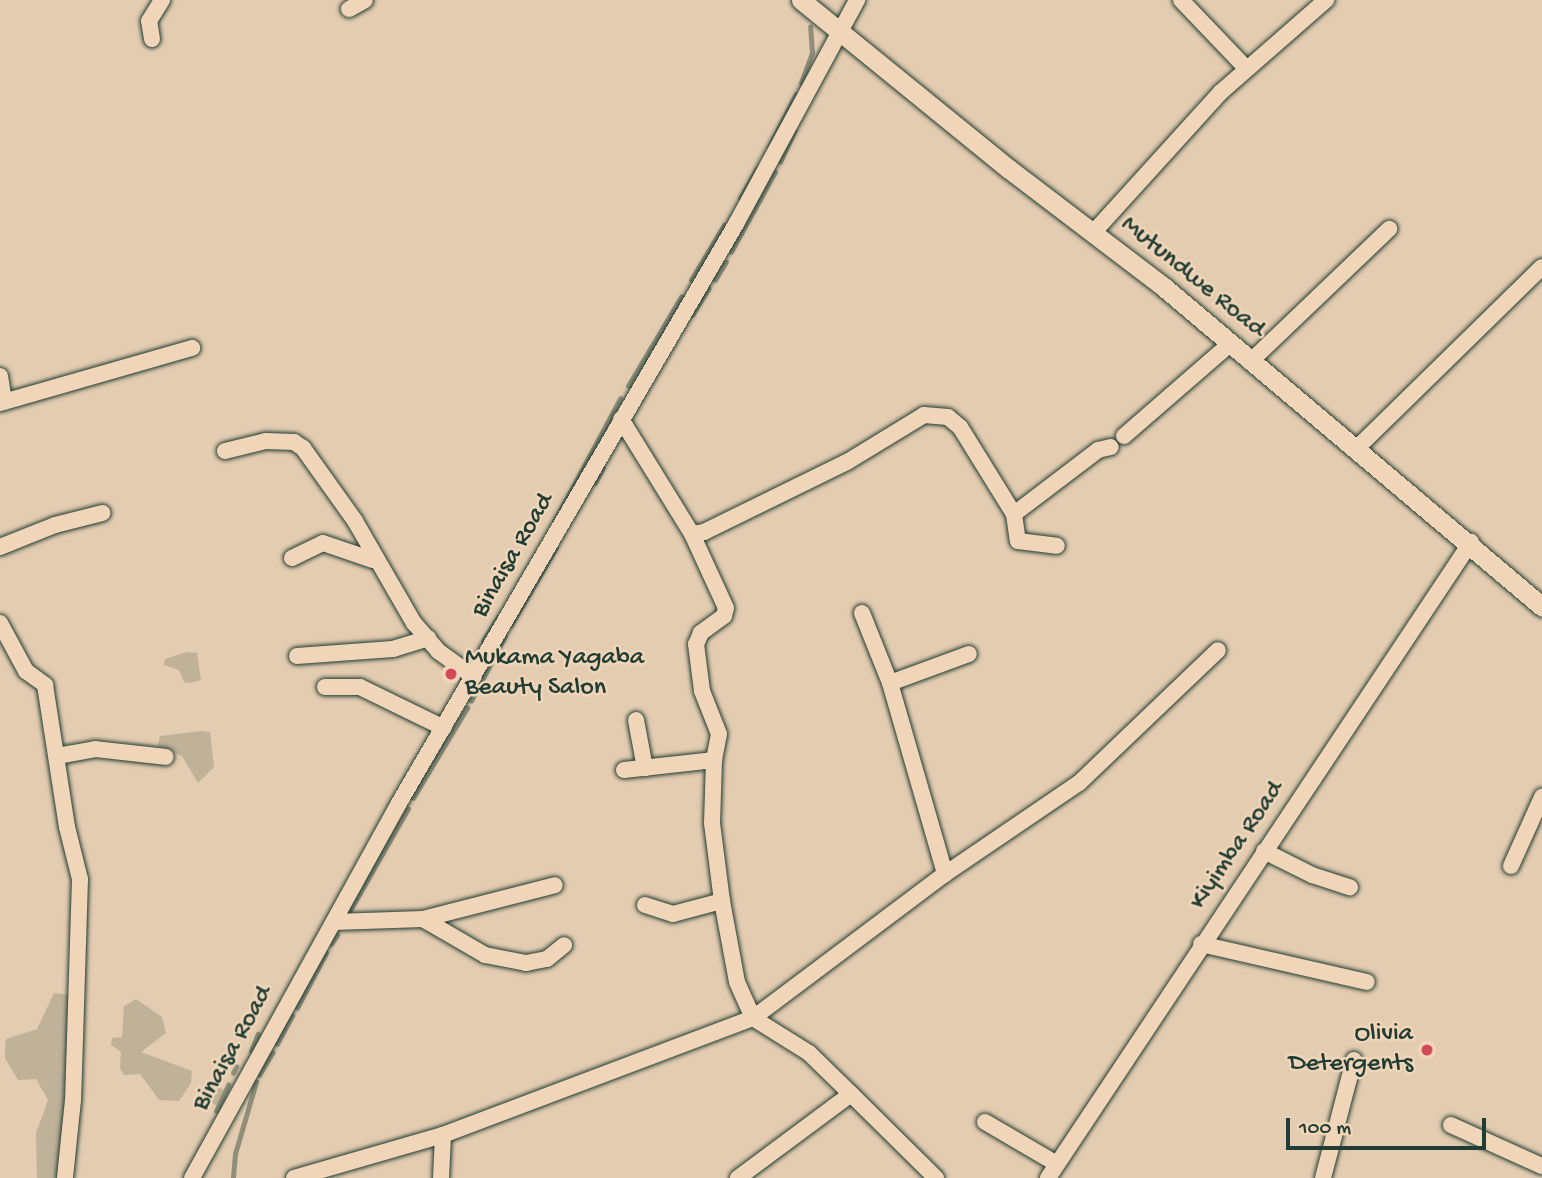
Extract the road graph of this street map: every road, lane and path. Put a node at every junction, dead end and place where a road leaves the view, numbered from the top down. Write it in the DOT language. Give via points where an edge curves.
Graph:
graph roads {
  1 [pos="162,0"];
  2 [pos="365,0"];
  3 [pos="801,0"];
  4 [pos="858,0"];
  5 [pos="1181,0"];
  6 [pos="1326,0"];
  7 [pos="349,9"];
  8 [pos="839,32"];
  9 [pos="152,39"];
  10 [pos="1246,68"];
  11 [pos="1389,229"];
  12 [pos="1093,233"];
  13 [pos="1542,267"];
  14 [pos="1231,343"];
  15 [pos="192,348"];
  16 [pos="1252,360"];
  17 [pos="0,376"];
  18 [pos="2,402"];
  19 [pos="621,419"];
  20 [pos="1124,436"];
  21 [pos="1111,447"];
  22 [pos="1358,447"];
  23 [pos="225,451"];
  24 [pos="102,513"];
  25 [pos="1014,514"];
  26 [pos="692,534"];
  27 [pos="1471,542"];
  28 [pos="1057,546"];
  29 [pos="0,547"];
  30 [pos="292,558"];
  31 [pos="373,560"];
  32 [pos="1542,607"];
  33 [pos="862,613"];
  34 [pos="0,623"];
  35 [pos="428,638"];
  36 [pos="1218,650"];
  37 [pos="969,654"];
  38 [pos="297,656"];
  39 [pos="474,677"];
  40 [pos="890,684"];
  41 [pos="325,687"];
  42 [pos="636,720"];
  43 [pos="444,728"];
  44 [pos="57,756"];
  45 [pos="166,757"];
  46 [pos="714,760"];
  47 [pos="645,768"];
  48 [pos="624,771"];
  49 [pos="1542,797"];
  50 [pos="1264,851"];
  51 [pos="1511,866"];
  52 [pos="945,874"];
  53 [pos="555,885"];
  54 [pos="1350,887"];
  55 [pos="722,901"];
  56 [pos="645,905"];
  57 [pos="423,919"];
  58 [pos="334,922"];
  59 [pos="1201,944"];
  60 [pos="564,946"];
  61 [pos="1367,982"];
  62 [pos="753,1018"];
  63 [pos="1354,1060"];
  64 [pos="851,1094"];
  65 [pos="985,1122"];
  66 [pos="1451,1125"];
  67 [pos="443,1135"];
  68 [pos="1057,1164"];
  69 [pos="1542,1166"];
  70 [pos="65,1178"];
  71 [pos="191,1178"];
  72 [pos="294,1178"];
  73 [pos="441,1178"];
  74 [pos="738,1178"];
  75 [pos="936,1178"];
  76 [pos="1048,1178"];
  77 [pos="1323,1178"];
  1 -- 9 [label="street" via="149,21"];
  2 -- 7 [label="street"];
  3 -- 8 [label="main road, Mutundwe Road"];
  4 -- 8 [label="street, Binaisa Road"];
  5 -- 10 [label="street"];
  6 -- 10 [label="street"];
  8 -- 12 [label="main road, Mutundwe Road"];
  8 -- 19 [label="street, Binaisa Road" via="736,224"];
  10 -- 12 [label="street" via="1151,165"];
  11 -- 16 [label="street"];
  12 -- 14 [label="main road, Mutundwe Road"];
  13 -- 22 [label="street"];
  14 -- 16 [label="main road, Mutundwe Road"];
  14 -- 20 [label="street"];
  15 -- 18 [label="street"];
  16 -- 22 [label="main road, Mutundwe Road"];
  17 -- 18 [label="street"];
  19 -- 26 [label="street"];
  19 -- 39 [label="street, Binaisa Road"];
  21 -- 25 [label="street" via="1098,450"];
  22 -- 27 [label="main road, Mutundwe Road"];
  23 -- 31 [label="street" via="266,441 294,442 355,521"];
  24 -- 29 [label="street"];
  25 -- 26 [label="street" via="960,427 937,414 916,419 836,467"];
  25 -- 28 [label="street" via="1018,541"];
  26 -- 46 [label="street" via="726,608 724,616 701,633 696,644 702,691 719,734"];
  27 -- 32 [label="main road, Mutundwe Road"];
  27 -- 50 [label="street, Kiyimba Road"];
  30 -- 31 [label="street" via="323,543"];
  31 -- 35 [label="street"];
  33 -- 40 [label="street"];
  34 -- 44 [label="street" via="26,671 45,685"];
  35 -- 38 [label="street" via="374,652"];
  35 -- 39 [label="street"];
  36 -- 52 [label="street" via="1079,783"];
  37 -- 40 [label="street"];
  39 -- 43 [label="street, Binaisa Road"];
  40 -- 52 [label="street"];
  41 -- 43 [label="street" via="360,687"];
  42 -- 47 [label="street"];
  43 -- 58 [label="street, Binaisa Road"];
  44 -- 45 [label="street" via="94,749"];
  44 -- 70 [label="street" via="82,897"];
  46 -- 47 [label="street"];
  46 -- 55 [label="street" via="712,823"];
  47 -- 48 [label="street"];
  49 -- 51 [label="street"];
  50 -- 54 [label="street" via="1312,875"];
  50 -- 59 [label="street, Kiyimba Road"];
  52 -- 62 [label="street"];
  53 -- 57 [label="street"];
  55 -- 56 [label="street" via="673,914"];
  55 -- 62 [label="street" via="737,982"];
  57 -- 58 [label="street"];
  57 -- 60 [label="street" via="485,955 526,963 547,959"];
  58 -- 71 [label="street, Binaisa Road"];
  59 -- 61 [label="street"];
  59 -- 68 [label="street, Kiyimba Road"];
  62 -- 64 [label="street" via="809,1053"];
  62 -- 67 [label="street"];
  63 -- 77 [label="street"];
  64 -- 74 [label="street"];
  64 -- 75 [label="street"];
  65 -- 68 [label="street"];
  66 -- 69 [label="street"];
  67 -- 72 [label="street"];
  67 -- 73 [label="street"];
  68 -- 76 [label="street, Kiyimba Road"];
}
